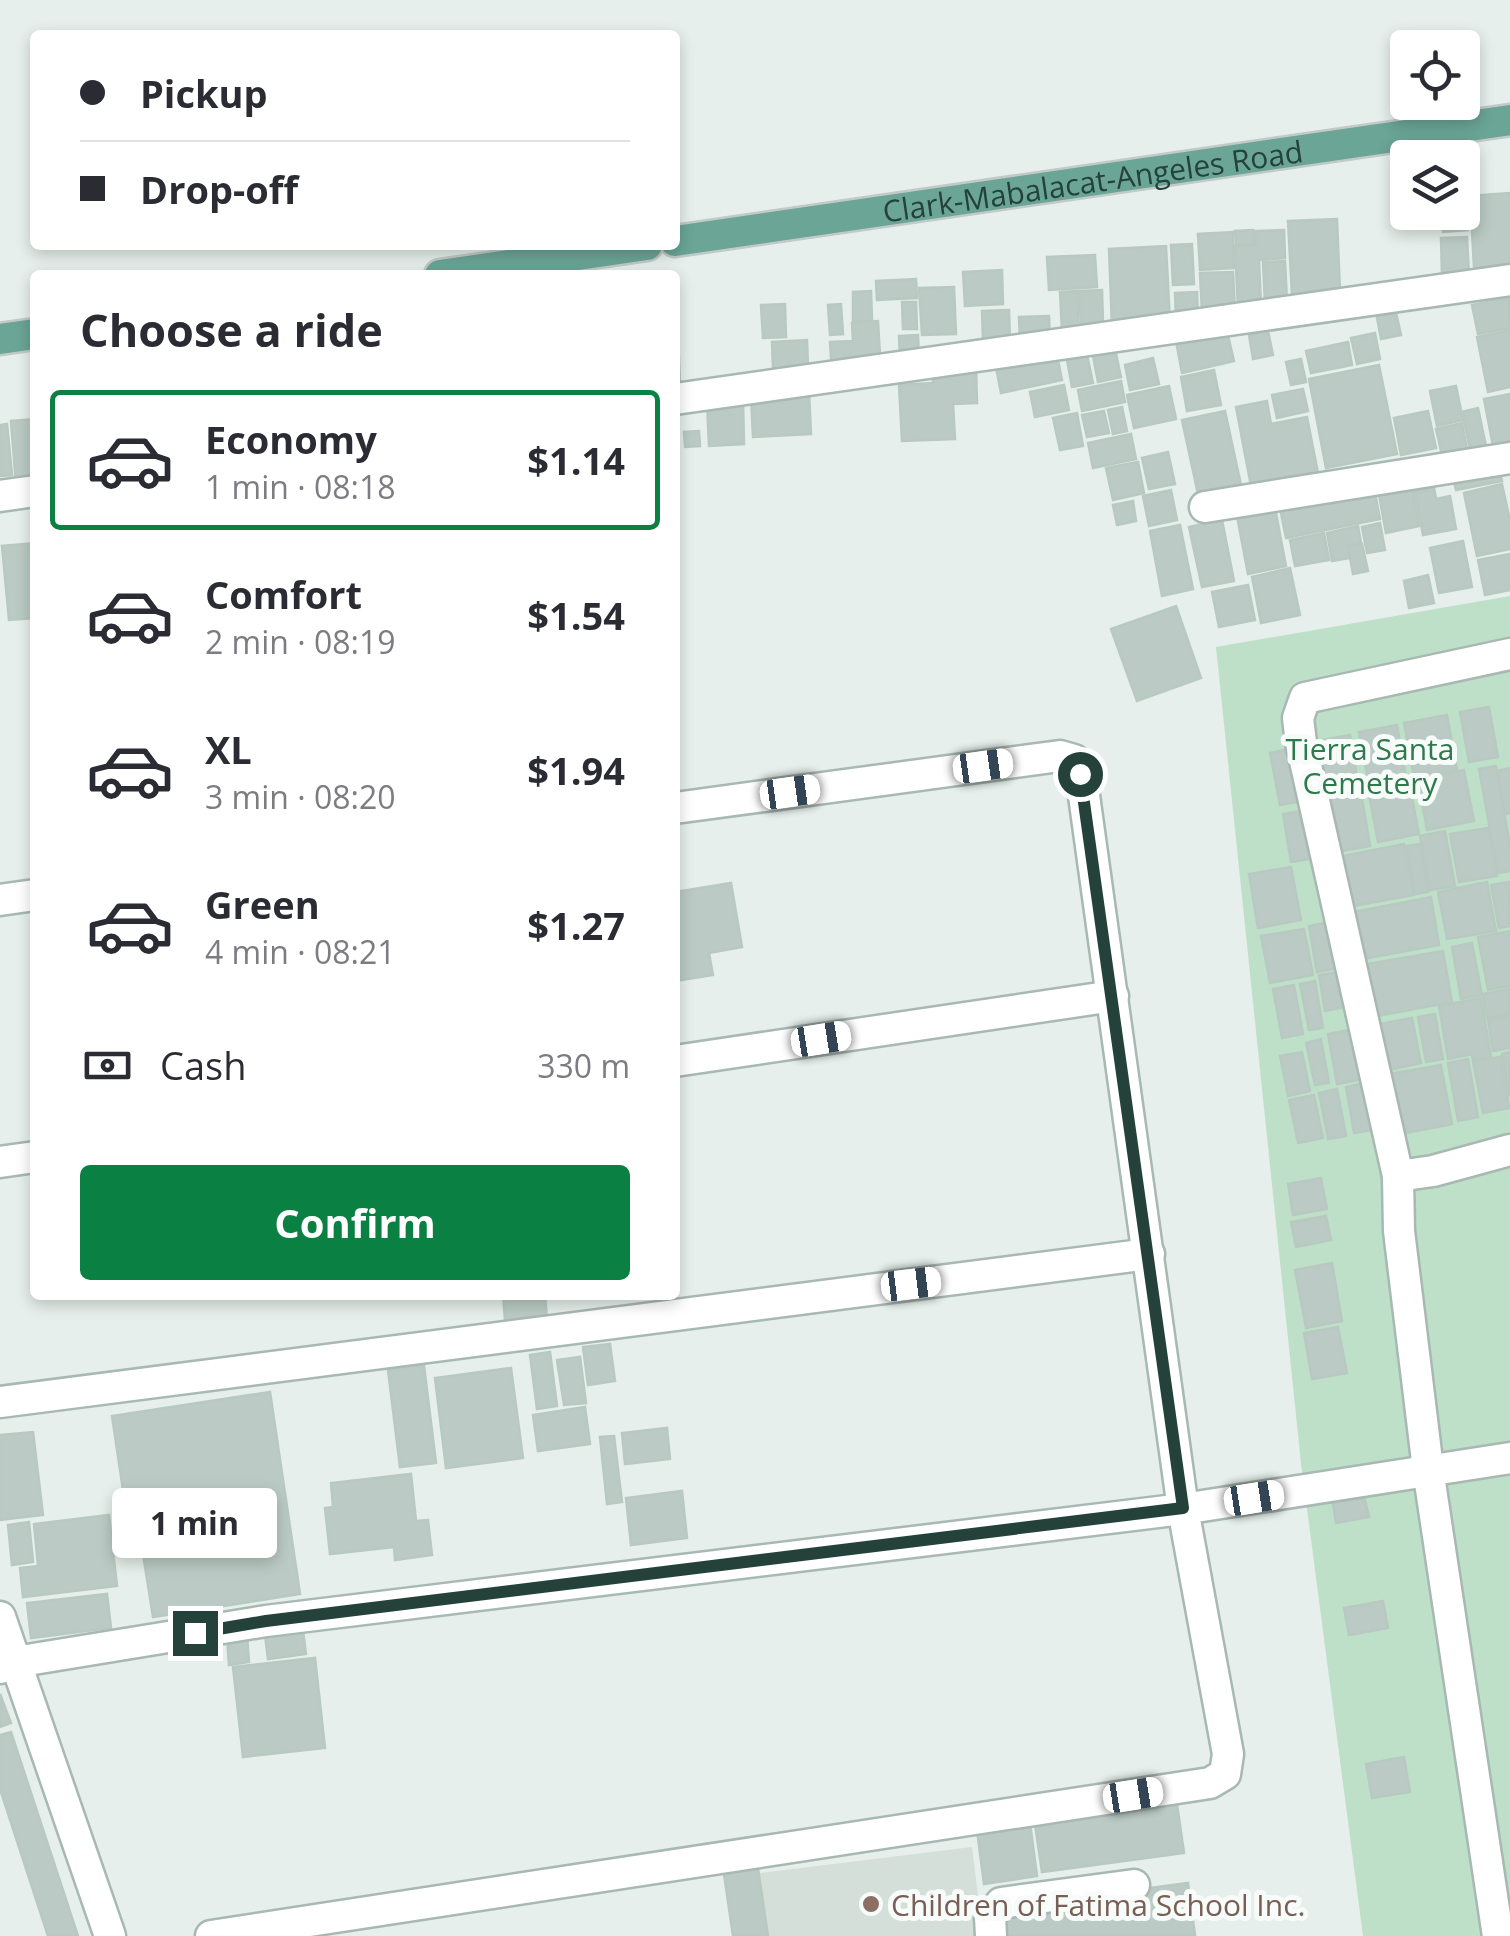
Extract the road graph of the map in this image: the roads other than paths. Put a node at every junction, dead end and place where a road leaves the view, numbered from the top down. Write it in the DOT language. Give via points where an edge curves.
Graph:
graph roads {
  1 [pos="1510,120"];
  2 [pos="680,240"];
  3 [pos="612,250"];
  4 [pos="474,270"];
  5 [pos="1510,280"];
  6 [pos="30,335"];
  7 [pos="0,339"];
  8 [pos="680,398"];
  9 [pos="1510,458"];
  10 [pos="30,492"];
  11 [pos="0,496"];
  12 [pos="1205,507"];
  13 [pos="1510,654"];
  14 [pos="680,807"];
  15 [pos="30,896"];
  16 [pos="0,900"];
  17 [pos="1113,996"];
  18 [pos="680,1060"];
  19 [pos="1510,1150"];
  20 [pos="30,1158"];
  21 [pos="0,1162"];
  22 [pos="1398,1176"];
  23 [pos="1148,1254"];
  24 [pos="0,1402"];
  25 [pos="1510,1458"];
  26 [pos="1428,1469"];
  27 [pos="1183,1508"];
  28 [pos="0,1617"];
  29 [pos="8,1665"];
  30 [pos="1134,1885"];
  31 [pos="110,1936"];
  32 [pos="212,1936"];
  33 [pos="990,1936"];
  34 [pos="1498,1936"];
  1 -- 2 [label="main road, Clark-Mabalacat-Angeles Road"];
  3 -- 4 [label="main road"];
  5 -- 8 [label="street"];
  6 -- 7 [label="main road"];
  9 -- 12 [label="street"];
  10 -- 11 [label="street"];
  13 -- 22 [label="street" via="1305,698 1300,706 1301,743"];
  14 -- 17 [label="street" via="1060,756 1074,760"];
  15 -- 16 [label="street"];
  17 -- 18 [label="street"];
  17 -- 23 [label="street"];
  19 -- 22 [label="street"];
  20 -- 21 [label="street"];
  22 -- 26 [label="street"];
  23 -- 24 [label="street"];
  23 -- 27 [label="street"];
  25 -- 26 [label="street"];
  26 -- 27 [label="street"];
  26 -- 34 [label="street"];
  27 -- 29 [label="street" via="266,1621"];
  27 -- 32 [label="street" via="1228,1754 1225,1774 1210,1783"];
  28 -- 29 [label="street"];
  29 -- 31 [label="street"];
  30 -- 33 [label="street" via="1001,1903 990,1917"];
}
